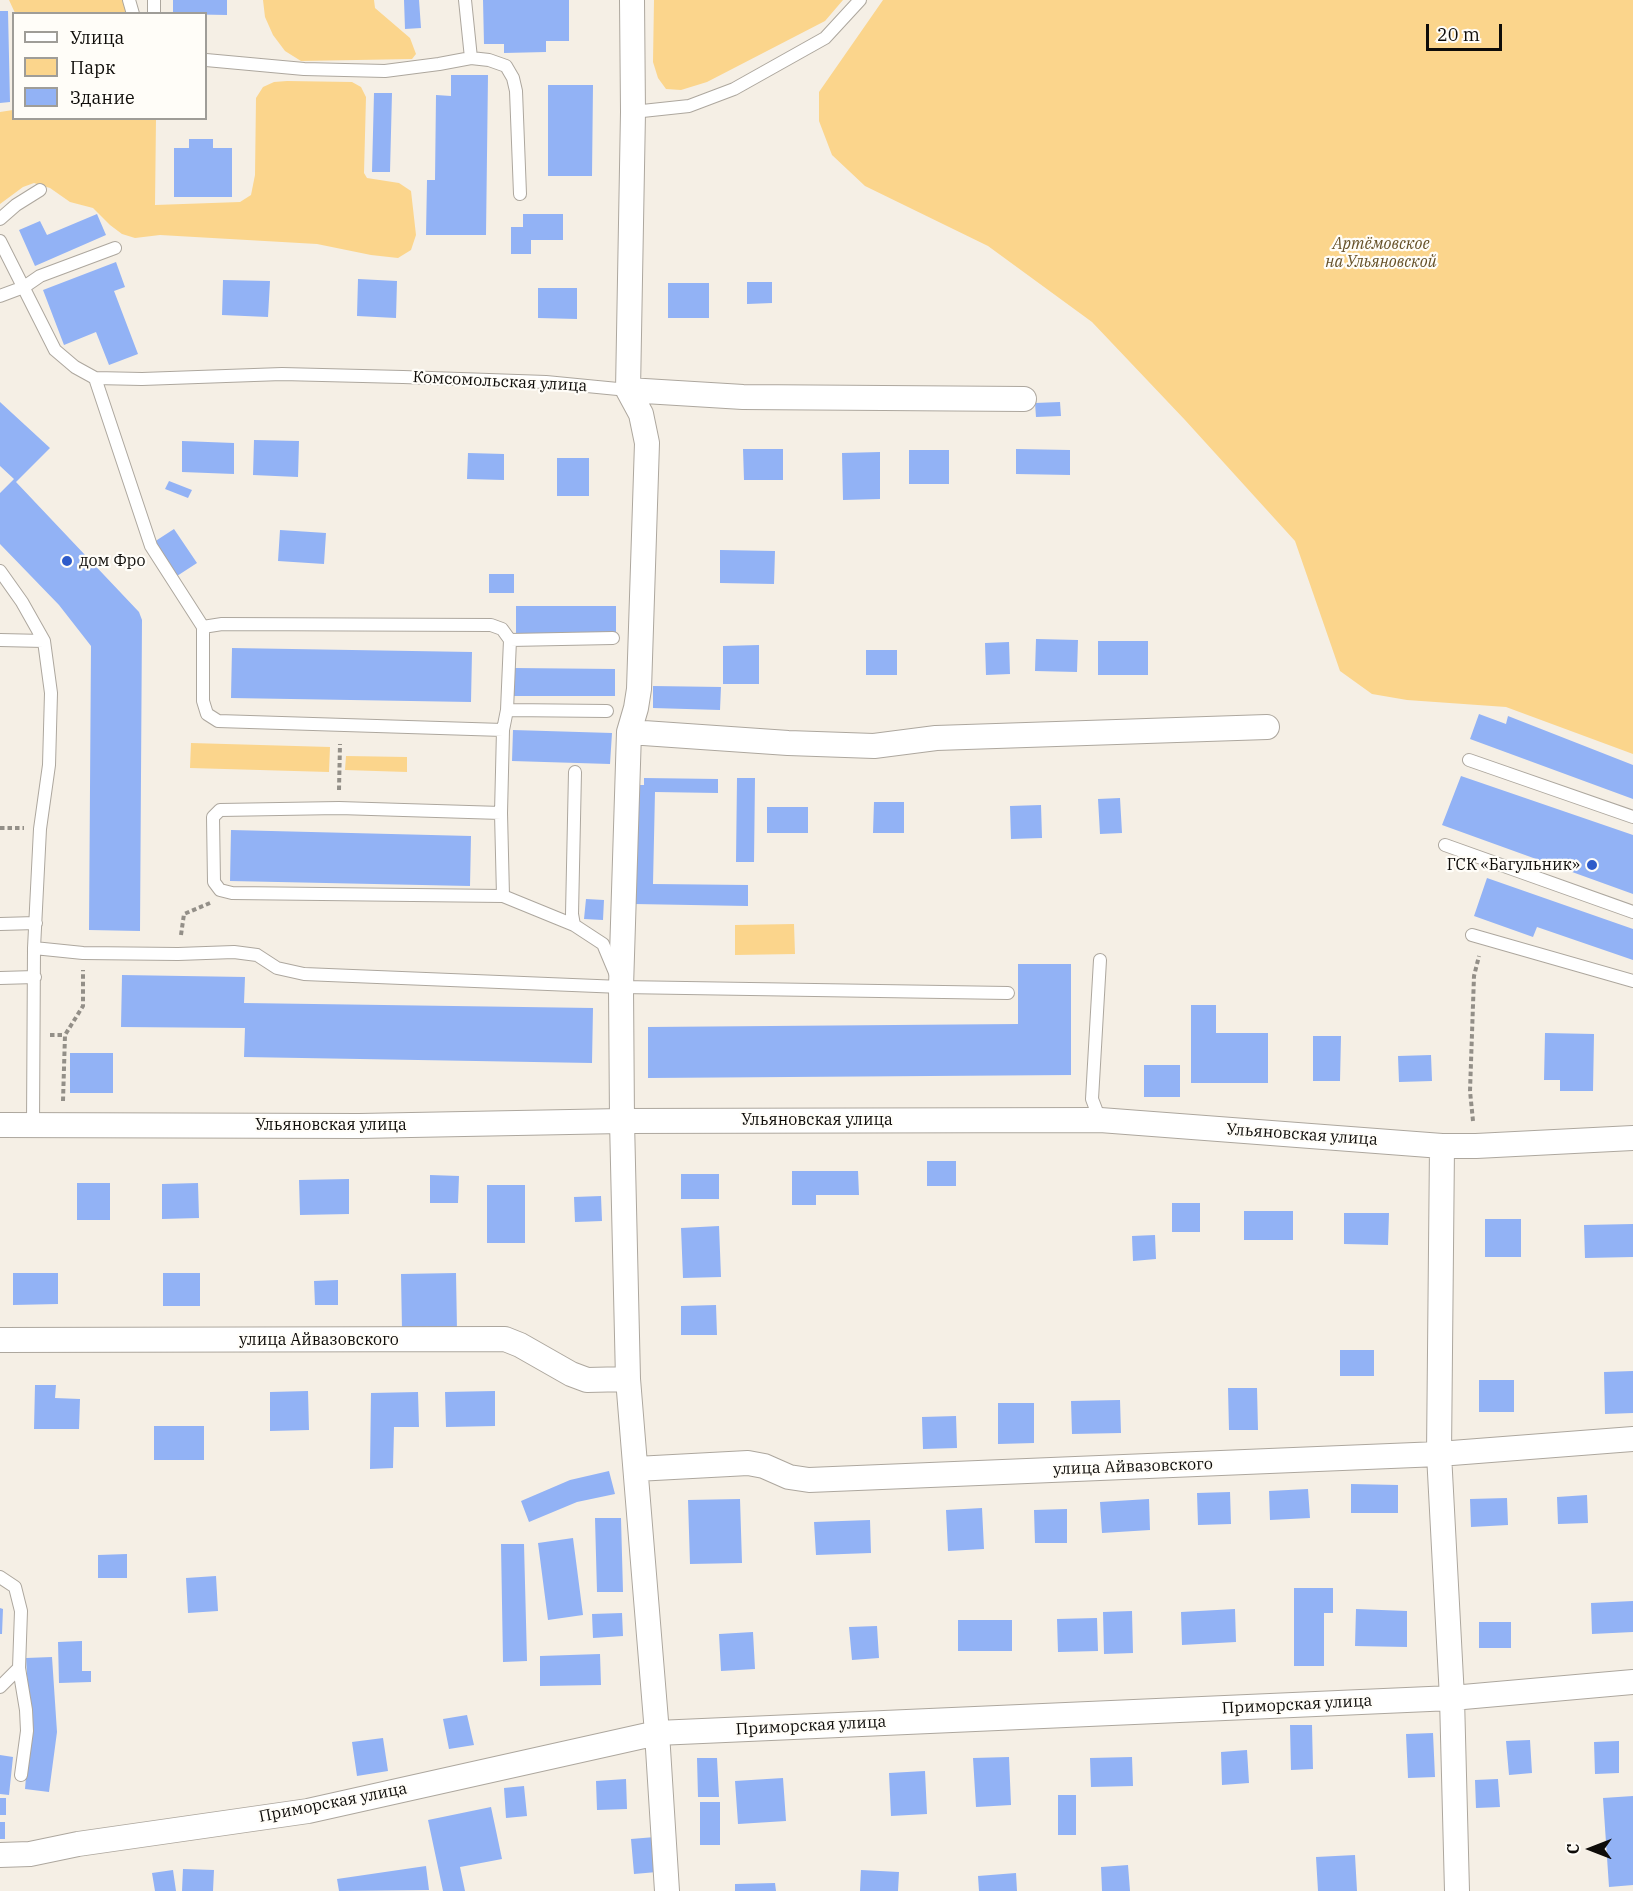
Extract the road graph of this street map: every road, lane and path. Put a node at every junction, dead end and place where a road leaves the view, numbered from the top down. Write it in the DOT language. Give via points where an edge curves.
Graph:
graph roads {
  1 [pos="465,0"];
  2 [pos="632,0"];
  3 [pos="860,0"];
  4 [pos="471,57"];
  5 [pos="207,60"];
  6 [pos="633,112"];
  7 [pos="40,190"];
  8 [pos="520,194"];
  9 [pos="0,219"];
  10 [pos="0,241"];
  11 [pos="115,248"];
  12 [pos="24,287"];
  13 [pos="0,296"];
  14 [pos="95,378"];
  15 [pos="628,390"];
  16 [pos="1024,399"];
  17 [pos="0,571"];
  18 [pos="203,627"];
  19 [pos="613,638"];
  20 [pos="0,640"];
  21 [pos="510,640"];
  22 [pos="44,641"];
  23 [pos="507,710"];
  24 [pos="607,711"];
  25 [pos="1267,727"];
  26 [pos="503,730"];
  27 [pos="628,732"];
  28 [pos="339,756"];
  29 [pos="1469,760"];
  30 [pos="575,772"];
  31 [pos="339,783"];
  32 [pos="501,813"];
  33 [pos="1633,817"];
  34 [pos="1445,845"];
  35 [pos="232,893"];
  36 [pos="503,896"];
  37 [pos="1633,912"];
  38 [pos="36,923"];
  39 [pos="0,924"];
  40 [pos="574,925"];
  41 [pos="1478,936"];
  42 [pos="34,948"];
  43 [pos="83,953"];
  44 [pos="178,954"];
  45 [pos="1100,960"];
  46 [pos="35,977"];
  47 [pos="0,978"];
  48 [pos="1633,981"];
  49 [pos="621,987"];
  50 [pos="1008,993"];
  51 [pos="63,1105"];
  52 [pos="1100,1120"];
  53 [pos="622,1121"];
  54 [pos="0,1125"];
  55 [pos="33,1125"];
  56 [pos="1633,1138"];
  57 [pos="1443,1146"];
  58 [pos="1476,1146"];
  59 [pos="0,1340"];
  60 [pos="628,1379"];
  61 [pos="1633,1439"];
  62 [pos="1439,1454"];
  63 [pos="636,1469"];
  64 [pos="0,1577"];
  65 [pos="19,1668"];
  66 [pos="1633,1682"];
  67 [pos="0,1687"];
  68 [pos="1452,1698"];
  69 [pos="657,1733"];
  70 [pos="21,1775"];
  71 [pos="0,1855"];
  72 [pos="667,1891"];
  73 [pos="1457,1891"];
  1 -- 4 [label="lane"];
  2 -- 6 [label="street"];
  3 -- 6 [label="lane" via="825,38 734,89 689,106"];
  4 -- 5 [label="lane" via="385,71"];
  4 -- 8 [label="lane" via="506,66 513,78"];
  6 -- 15 [label="street"];
  7 -- 9 [label="lane"];
  10 -- 12 [label="lane"];
  11 -- 12 [label="lane" via="40,276"];
  12 -- 13 [label="lane"];
  12 -- 14 [label="lane" via="55,350"];
  14 -- 15 [label="lane, Комсомольская улица" via="392,376 546,382"];
  14 -- 18 [label="lane" via="152,546"];
  15 -- 16 [label="street, Комсомольская улица" via="743,397"];
  15 -- 27 [label="street" via="641,414 647,443 639,689"];
  17 -- 22 [label="lane"];
  18 -- 21 [label="lane" via="491,625 502,629"];
  18 -- 26 [label="lane" via="203,701 207,714 218,721"];
  19 -- 21 [label="lane"];
  20 -- 22 [label="lane"];
  21 -- 23 [label="lane"];
  22 -- 38 [label="lane" via="51,693 50,765 40,829"];
  23 -- 24 [label="lane"];
  23 -- 26 [label="lane"];
  25 -- 27 [label="street" via="936,738 874,746"];
  26 -- 32 [label="lane"];
  27 -- 49 [label="street"];
  28 -- 31 [label="path"];
  29 -- 33 [label="lane"];
  30 -- 40 [label="lane"];
  32 -- 35 [label="lane" via="339,808 220,810 213,817 214,882 220,890"];
  32 -- 36 [label="lane"];
  34 -- 37 [label="lane"];
  35 -- 36 [label="lane"];
  35 -- 44 [label="path" via="184,914"];
  36 -- 40 [label="lane"];
  38 -- 39 [label="lane"];
  38 -- 42 [label="lane"];
  40 -- 49 [label="lane" via="603,944"];
  41 -- 48 [label="lane"];
  41 -- 58 [label="path" via="1470,1091"];
  42 -- 43 [label="lane"];
  42 -- 46 [label="lane"];
  43 -- 44 [label="lane"];
  43 -- 51 [label="path" via="83,1006 65,1035"];
  44 -- 49 [label="lane" via="257,955 277,968 304,974"];
  45 -- 52 [label="lane" via="1092,1099"];
  46 -- 47 [label="lane"];
  46 -- 55 [label="lane"];
  49 -- 50 [label="lane"];
  49 -- 53 [label="street"];
  52 -- 53 [label="street, Ульяновская улица"];
  52 -- 57 [label="street, Ульяновская улица"];
  53 -- 55 [label="street, Ульяновская улица" via="359,1126"];
  53 -- 60 [label="street"];
  54 -- 55 [label="street, Ульяновская улица"];
  56 -- 58 [label="street, Ульяновская улица"];
  57 -- 58 [label="street, Ульяновская улица"];
  57 -- 62 [label="street"];
  59 -- 60 [label="street, улица Айвазовского" via="505,1340 587,1380"];
  60 -- 63 [label="street"];
  61 -- 62 [label="street, улица Айвазовского"];
  62 -- 63 [label="street, улица Айвазовского" via="809,1480 748,1463"];
  62 -- 68 [label="street"];
  63 -- 69 [label="street"];
  64 -- 65 [label="lane" via="15,1587 21,1611"];
  65 -- 67 [label="lane"];
  65 -- 70 [label="lane" via="27,1731"];
  66 -- 68 [label="street, Приморская улица"];
  68 -- 69 [label="street, Приморская улица"];
  68 -- 73 [label="street"];
  69 -- 71 [label="street, Приморская улица" via="308,1811 30,1854"];
  69 -- 72 [label="street"];
}
